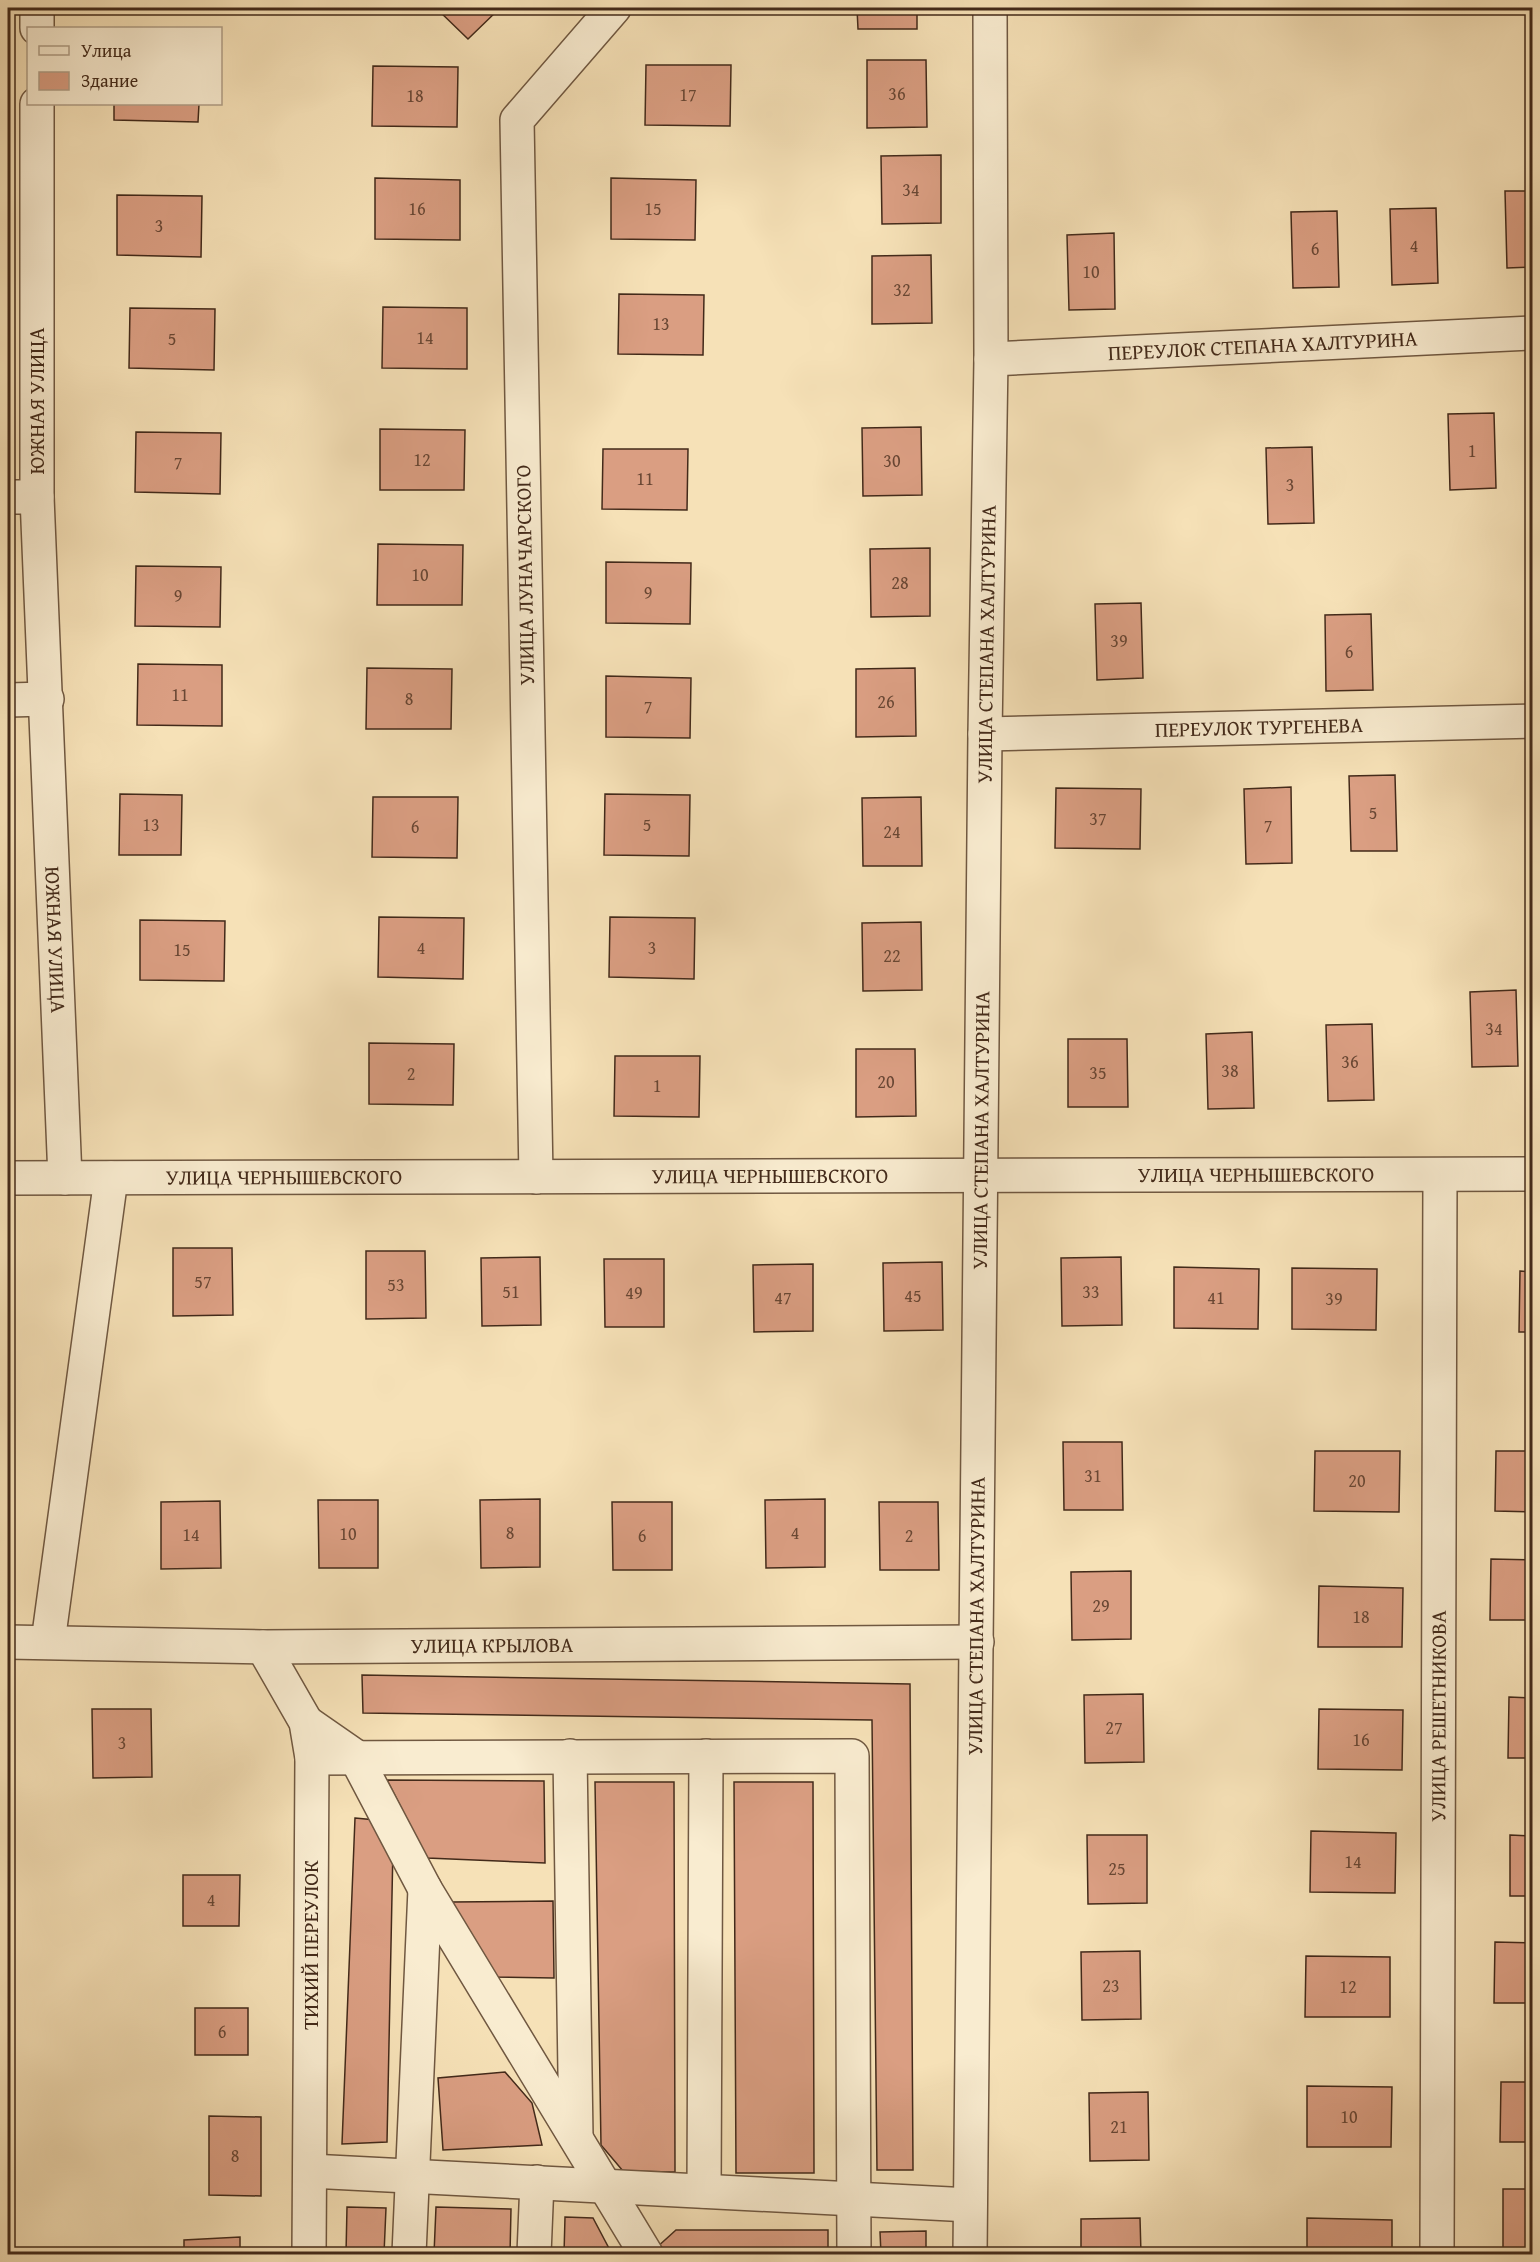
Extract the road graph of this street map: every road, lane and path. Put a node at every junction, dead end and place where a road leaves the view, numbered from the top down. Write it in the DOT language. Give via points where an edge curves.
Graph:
graph roads {
  1 [pos="37,8"];
  2 [pos="614,8"];
  3 [pos="990,8"];
  4 [pos="37,27"];
  5 [pos="37,105"];
  6 [pos="1533,333"];
  7 [pos="991,359"];
  8 [pos="22,497"];
  9 [pos="47,699"];
  10 [pos="8,700"];
  11 [pos="1533,721"];
  12 [pos="986,734"];
  13 [pos="1533,1174"];
  14 [pos="1440,1175"];
  15 [pos="981,1176"];
  16 [pos="8,1178"];
  17 [pos="66,1178"];
  18 [pos="111,1178"];
  19 [pos="536,1178"];
  20 [pos="8,1642"];
  21 [pos="48,1642"];
  22 [pos="977,1642"];
  23 [pos="263,1647"];
  24 [pos="306,1722"];
  25 [pos="355,1756"];
  26 [pos="570,1756"];
  27 [pos="706,1756"];
  28 [pos="312,1758"];
  29 [pos="426,1889"];
  30 [pos="576,2137"];
  31 [pos="310,2170"];
  32 [pos="413,2176"];
  33 [pos="537,2182"];
  34 [pos="606,2186"];
  35 [pos="704,2191"];
  36 [pos="854,2199"];
  37 [pos="970,2205"];
  38 [pos="309,2254"];
  39 [pos="409,2254"];
  40 [pos="534,2254"];
  41 [pos="646,2254"];
  42 [pos="854,2254"];
  43 [pos="970,2254"];
  44 [pos="1437,2254"];
  1 -- 4 [label="street"];
  2 -- 19 [label="street, УЛИЦА ЛУНАЧАРСКОГО" via="517,120"];
  3 -- 7 [label="street, УЛИЦА СТЕПАНА ХАЛТУРИНА"];
  5 -- 8 [label="street, ЮЖНАЯ УЛИЦА"];
  6 -- 7 [label="street, ПЕРЕУЛОК СТЕПАНА ХАЛТУРИНА"];
  7 -- 12 [label="street, УЛИЦА СТЕПАНА ХАЛТУРИНА"];
  8 -- 9 [label="street, ЮЖНАЯ УЛИЦА"];
  9 -- 10 [label="street"];
  9 -- 17 [label="street, ЮЖНАЯ УЛИЦА"];
  11 -- 12 [label="street, ПЕРЕУЛОК ТУРГЕНЕВА"];
  12 -- 15 [label="street, УЛИЦА СТЕПАНА ХАЛТУРИНА"];
  13 -- 14 [label="street, УЛИЦА ЧЕРНЫШЕВСКОГО"];
  14 -- 15 [label="street, УЛИЦА ЧЕРНЫШЕВСКОГО"];
  14 -- 44 [label="street, УЛИЦА РЕШЕТНИКОВА"];
  15 -- 19 [label="street, УЛИЦА ЧЕРНЫШЕВСКОГО"];
  15 -- 22 [label="street, УЛИЦА СТЕПАНА ХАЛТУРИНА"];
  16 -- 17 [label="street, УЛИЦА ЧЕРНЫШЕВСКОГО"];
  17 -- 18 [label="street, УЛИЦА ЧЕРНЫШЕВСКОГО"];
  18 -- 19 [label="street, УЛИЦА ЧЕРНЫШЕВСКОГО"];
  18 -- 21 [label="street"];
  20 -- 21 [label="street, УЛИЦА КРЫЛОВА"];
  21 -- 23 [label="street, УЛИЦА КРЫЛОВА"];
  22 -- 23 [label="street, УЛИЦА КРЫЛОВА"];
  22 -- 37 [label="street, УЛИЦА СТЕПАНА ХАЛТУРИНА"];
  23 -- 24 [label="street, ТИХИЙ ПЕРЕУЛОК"];
  24 -- 25 [label="street"];
  24 -- 28 [label="street, ТИХИЙ ПЕРЕУЛОК"];
  25 -- 26 [label="street"];
  25 -- 28 [label="street"];
  25 -- 29 [label="street"];
  26 -- 27 [label="street"];
  26 -- 30 [label="street"];
  27 -- 35 [label="street"];
  27 -- 36 [label="street" via="852,1756"];
  28 -- 31 [label="street, ТИХИЙ ПЕРЕУЛОК"];
  29 -- 30 [label="street"];
  29 -- 32 [label="street"];
  30 -- 34 [label="street"];
  31 -- 32 [label="street"];
  31 -- 38 [label="street, ТИХИЙ ПЕРЕУЛОК"];
  32 -- 33 [label="street"];
  32 -- 39 [label="street"];
  33 -- 34 [label="street"];
  33 -- 40 [label="street"];
  34 -- 35 [label="street"];
  34 -- 41 [label="street"];
  35 -- 36 [label="street"];
  36 -- 37 [label="street"];
  36 -- 42 [label="street"];
  37 -- 43 [label="street, УЛИЦА СТЕПАНА ХАЛТУРИНА"];
}
